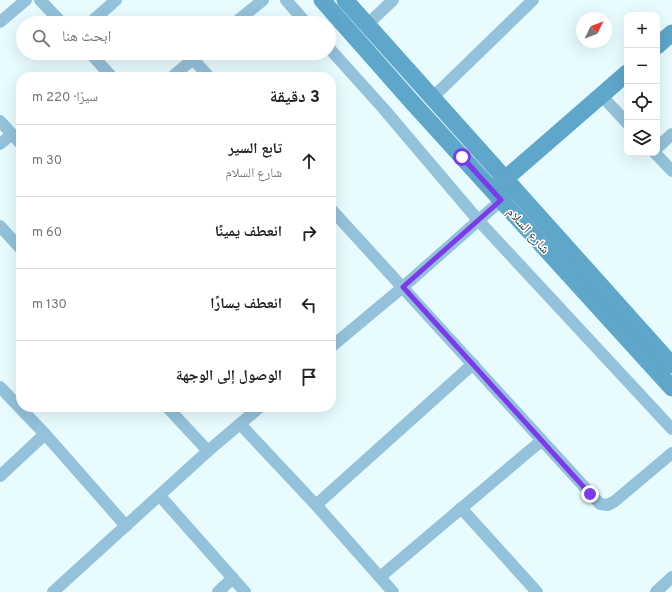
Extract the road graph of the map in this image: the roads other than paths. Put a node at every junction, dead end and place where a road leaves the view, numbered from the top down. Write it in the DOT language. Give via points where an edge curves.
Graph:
graph roads {
  1 [pos="26,0"];
  2 [pos="40,0"];
  3 [pos="116,0"];
  4 [pos="262,0"];
  5 [pos="286,0"];
  6 [pos="322,0"];
  7 [pos="345,0"];
  8 [pos="394,0"];
  9 [pos="533,0"];
  10 [pos="55,16"];
  11 [pos="98,16"];
  12 [pos="244,16"];
  13 [pos="300,16"];
  14 [pos="0,22"];
  15 [pos="367,25"];
  16 [pos="672,33"];
  17 [pos="660,43"];
  18 [pos="336,56"];
  19 [pos="96,60"];
  20 [pos="191,60"];
  21 [pos="198,60"];
  22 [pos="107,72"];
  23 [pos="178,72"];
  24 [pos="206,72"];
  25 [pos="624,76"];
  26 [pos="602,96"];
  27 [pos="432,98"];
  28 [pos="624,120"];
  29 [pos="0,121"];
  30 [pos="12,134"];
  31 [pos="672,134"];
  32 [pos="16,138"];
  33 [pos="0,144"];
  34 [pos="660,145"];
  35 [pos="658,156"];
  36 [pos="672,171"];
  37 [pos="503,190"];
  38 [pos="336,220"];
  39 [pos="478,220"];
  40 [pos="0,226"];
  41 [pos="16,244"];
  42 [pos="403,287"];
  43 [pos="336,343"];
  44 [pos="473,364"];
  45 [pos="672,365"];
  46 [pos="0,387"];
  47 [pos="672,388"];
  48 [pos="16,404"];
  49 [pos="24,412"];
  50 [pos="177,412"];
  51 [pos="253,412"];
  52 [pos="240,424"];
  53 [pos="672,429"];
  54 [pos="45,434"];
  55 [pos="541,441"];
  56 [pos="208,451"];
  57 [pos="672,453"];
  58 [pos="0,476"];
  59 [pos="160,496"];
  60 [pos="316,505"];
  61 [pos="461,508"];
  62 [pos="126,526"];
  63 [pos="380,577"];
  64 [pos="672,577"];
  65 [pos="233,578"];
  66 [pos="53,592"];
  67 [pos="218,592"];
  68 [pos="245,592"];
  69 [pos="393,592"];
  70 [pos="537,592"];
  71 [pos="656,592"];
  1 -- 14 [label="street"];
  2 -- 10 [label="street"];
  3 -- 11 [label="street"];
  4 -- 12 [label="street"];
  5 -- 13 [label="street"];
  6 -- 37 [label="main road, شارع السلام"];
  7 -- 15 [label="main road, شارع السلام"];
  8 -- 15 [label="street"];
  9 -- 27 [label="street"];
  15 -- 27 [label="main road, شارع السلام"];
  16 -- 17 [label="main road"];
  18 -- 39 [label="street"];
  19 -- 22 [label="street"];
  20 -- 23 [label="street"];
  21 -- 24 [label="street"];
  25 -- 26 [label="main road"];
  26 -- 28 [label="street"];
  26 -- 37 [label="main road"];
  27 -- 37 [label="main road, شارع السلام"];
  29 -- 30 [label="street"];
  30 -- 32 [label="street"];
  30 -- 33 [label="street"];
  31 -- 34 [label="street"];
  35 -- 36 [label="street"];
  37 -- 39 [label="street"];
  37 -- 45 [label="main road, شارع السلام"];
  37 -- 47 [label="main road, شارع السلام"];
  38 -- 42 [label="street"];
  39 -- 42 [label="street"];
  39 -- 53 [label="street"];
  40 -- 41 [label="street"];
  42 -- 43 [label="street"];
  42 -- 44 [label="street"];
  44 -- 55 [label="street"];
  44 -- 60 [label="street"];
  46 -- 48 [label="street"];
  49 -- 54 [label="street"];
  50 -- 56 [label="street"];
  51 -- 52 [label="street"];
  52 -- 56 [label="street"];
  52 -- 60 [label="street"];
  54 -- 58 [label="street"];
  54 -- 62 [label="street"];
  55 -- 57 [label="street" via="600,504 608,505"];
  55 -- 61 [label="street"];
  56 -- 59 [label="street"];
  59 -- 62 [label="street"];
  59 -- 65 [label="street"];
  60 -- 63 [label="street"];
  61 -- 63 [label="street"];
  61 -- 70 [label="street"];
  62 -- 66 [label="street"];
  63 -- 69 [label="street"];
  64 -- 71 [label="street"];
  65 -- 67 [label="street"];
  65 -- 68 [label="street"];
}
